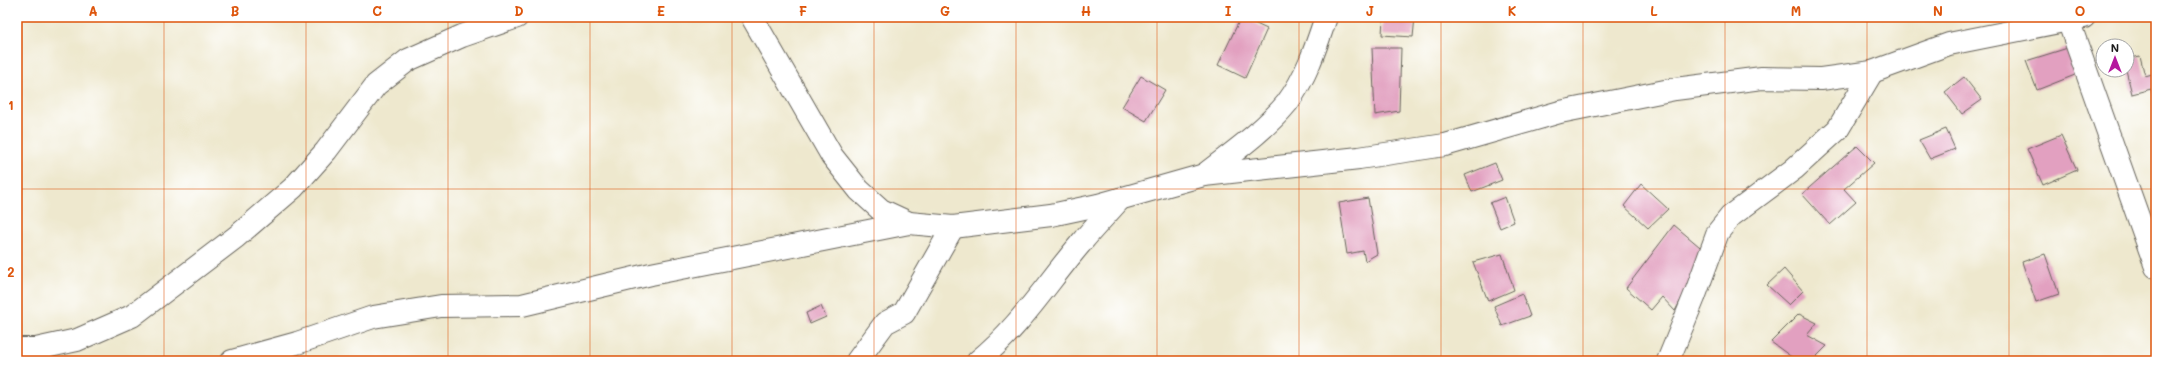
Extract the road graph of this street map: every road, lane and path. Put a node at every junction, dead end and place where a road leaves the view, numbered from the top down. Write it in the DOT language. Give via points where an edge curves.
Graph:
graph roads {
  1 [pos="517,17"];
  2 [pos="752,17"];
  3 [pos="1326,17"];
  4 [pos="2073,18"];
  5 [pos="1872,72"];
  6 [pos="1204,175"];
  7 [pos="1120,199"];
  8 [pos="909,223"];
  9 [pos="953,227"];
  10 [pos="2156,267"];
  11 [pos="17,349"];
  12 [pos="232,361"];
  13 [pos="857,361"];
  14 [pos="978,361"];
  15 [pos="1668,361"];
  1 -- 11 [label="street" via="462,36 408,60 376,85 326,151 293,188 236,237 132,316 77,340 36,349"];
  2 -- 8 [label="street" via="832,156 859,190 881,210"];
  3 -- 6 [label="street" via="1303,77 1287,103 1262,129"];
  4 -- 5 [label="street" via="1949,44"];
  4 -- 10 [label="street"];
  5 -- 6 [label="street" via="1821,79 1762,78 1675,89 1560,112 1445,145 1359,158"];
  5 -- 15 [label="street" via="1838,129 1794,169 1731,216 1718,232"];
  6 -- 7 [label="street"];
  7 -- 9 [label="street" via="1051,215"];
  7 -- 14 [label="street" via="998,344"];
  8 -- 9 [label="street"];
  8 -- 12 [label="street" via="651,274 522,305 441,306 373,317 297,343"];
  9 -- 13 [label="street" via="904,313 885,323"];
}
